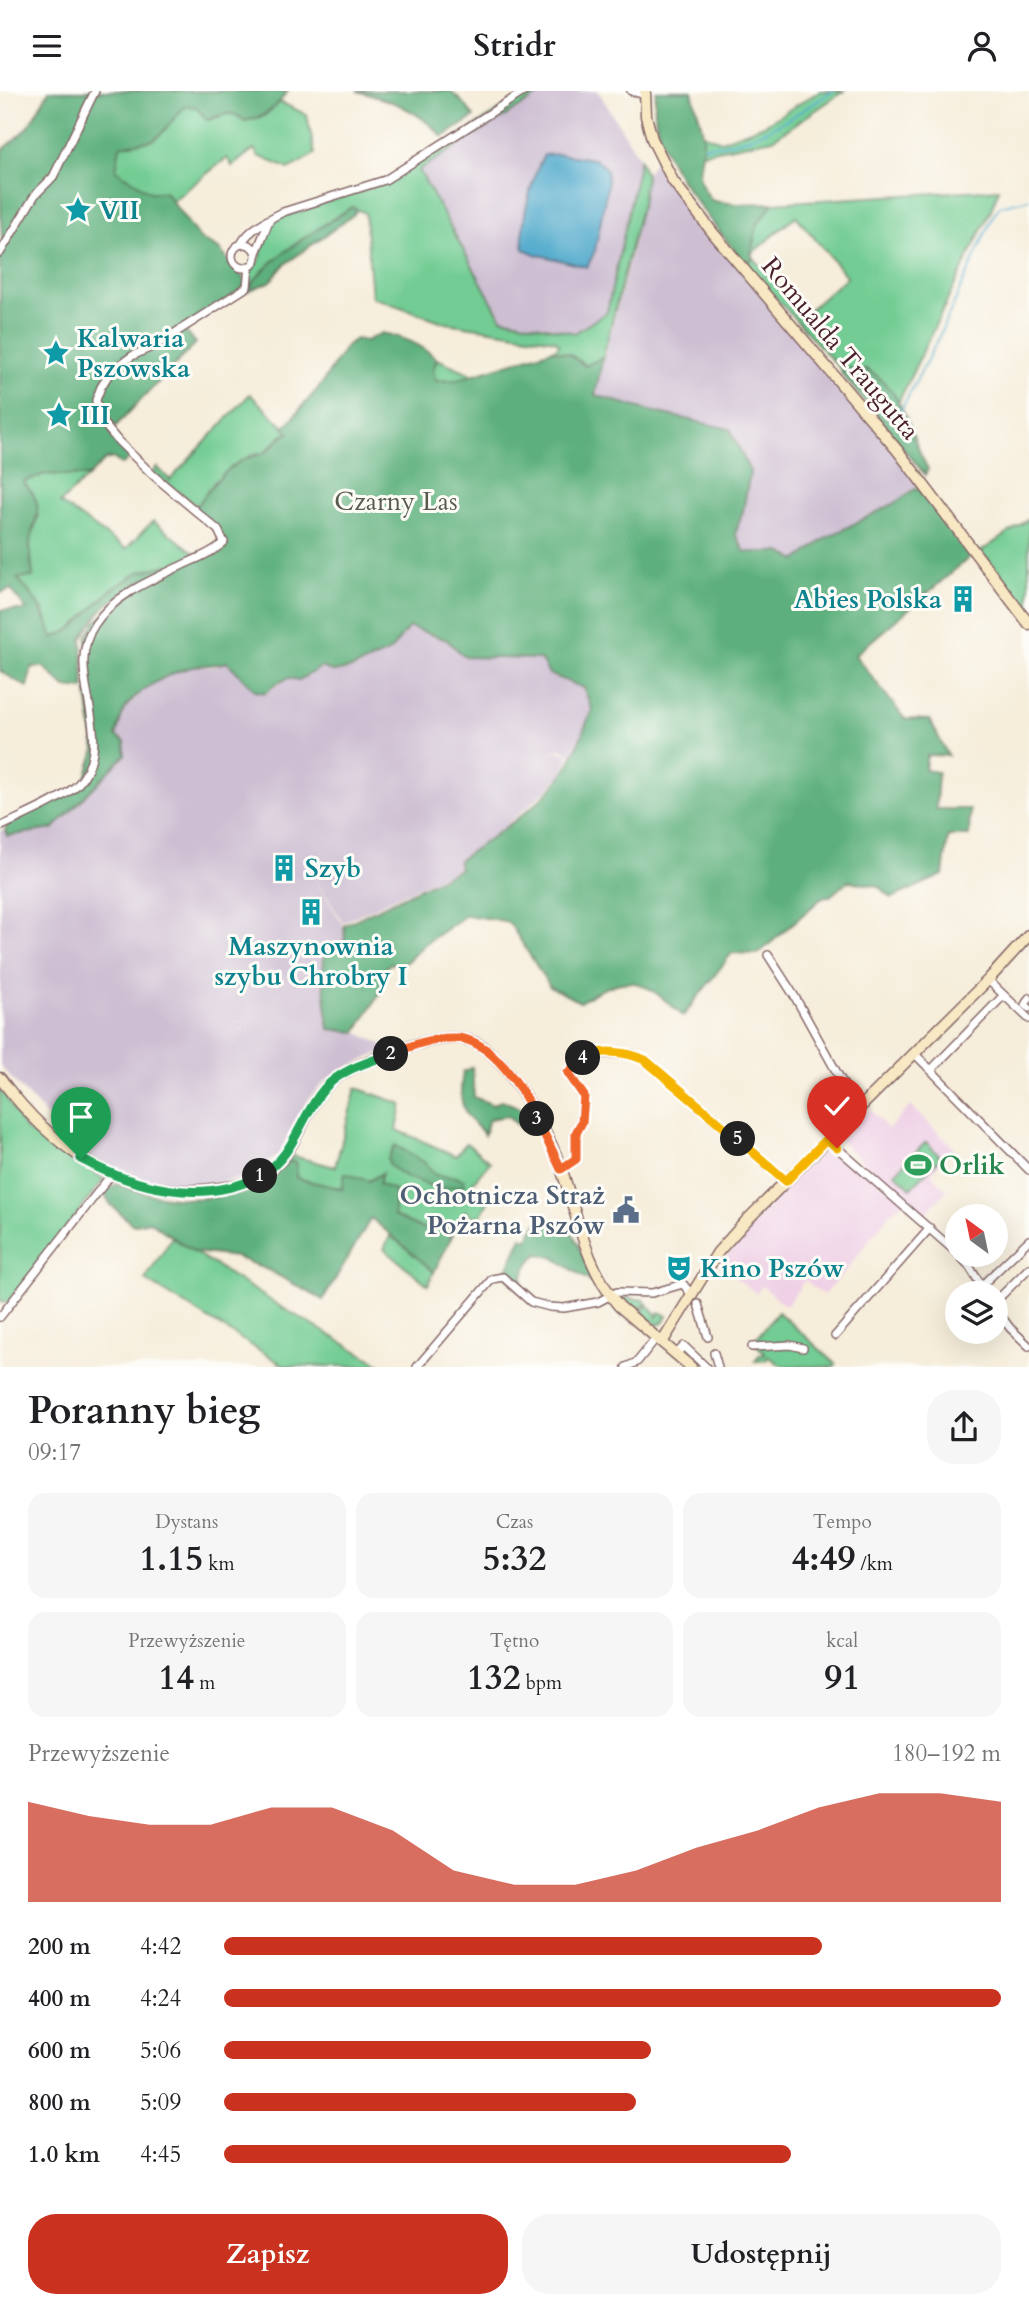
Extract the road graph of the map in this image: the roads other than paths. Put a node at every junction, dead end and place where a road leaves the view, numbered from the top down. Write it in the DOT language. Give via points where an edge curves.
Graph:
graph roads {
  1 [pos="95,91"];
  2 [pos="525,91"];
  3 [pos="631,91"];
  4 [pos="645,93"];
  5 [pos="271,217"];
  6 [pos="241,244"];
  7 [pos="0,253"];
  8 [pos="256,253"];
  9 [pos="249,267"];
  10 [pos="1029,624"];
  11 [pos="0,827"];
  12 [pos="1027,941"];
  13 [pos="768,955"];
  14 [pos="988,981"];
  15 [pos="1003,996"];
  16 [pos="1029,999"];
  17 [pos="1029,1009"];
  18 [pos="1029,1019"];
  19 [pos="914,1053"];
  20 [pos="932,1069"];
  21 [pos="0,1078"];
  22 [pos="858,1109"];
  23 [pos="827,1139"];
  24 [pos="561,1169"];
  25 [pos="1029,1170"];
  26 [pos="111,1175"];
  27 [pos="786,1181"];
  28 [pos="930,1228"];
  29 [pos="1029,1240"];
  30 [pos="945,1242"];
  31 [pos="1029,1268"];
  32 [pos="991,1281"];
  33 [pos="1008,1289"];
  34 [pos="610,1295"];
  35 [pos="695,1299"];
  36 [pos="0,1317"];
  37 [pos="1008,1325"];
  38 [pos="835,1336"];
  39 [pos="708,1337"];
  40 [pos="660,1339"];
  41 [pos="1029,1345"];
  42 [pos="683,1347"];
  43 [pos="752,1347"];
  44 [pos="803,1348"];
  45 [pos="714,1353"];
  46 [pos="417,1367"];
  47 [pos="626,1367"];
  48 [pos="691,1367"];
  49 [pos="706,1367"];
  50 [pos="718,1367"];
  1 -- 7 [label="street" via="53,177 35,195"];
  2 -- 5 [label="street" via="385,180"];
  3 -- 4 [label="street"];
  4 -- 10 [label="street, Romualda Traugutta" via="652,139 673,181 898,451"];
  5 -- 6 [label="street"];
  5 -- 8 [label="street"];
  6 -- 8 [label="street" via="249,244"];
  6 -- 9 [label="street" via="234,248 232,259 240,267"];
  8 -- 9 [label="street"];
  9 -- 11 [label="street" via="247,287 111,371 96,400 97,415 108,430 218,530 224,542 138,587 96,622 87,637 84,663 95,750 85,773 65,793"];
  12 -- 14 [label="street"];
  13 -- 22 [label="street"];
  14 -- 15 [label="street"];
  14 -- 19 [label="street"];
  15 -- 18 [label="street"];
  15 -- 20 [label="street"];
  16 -- 17 [label="street" via="1024,1005"];
  19 -- 20 [label="street"];
  19 -- 22 [label="street"];
  20 -- 25 [label="street"];
  21 -- 26 [label="street" via="38,1124 81,1159"];
  22 -- 23 [label="street"];
  23 -- 27 [label="street"];
  23 -- 28 [label="street"];
  24 -- 26 [label="street" via="516,1083 481,1045 455,1038 412,1046 336,1078 318,1096 282,1159 253,1180 181,1191"];
  24 -- 27 [label="street" via="576,1159 584,1096 568,1073 589,1054 632,1054 645,1060"];
  24 -- 34 [label="street" via="585,1249"];
  26 -- 36 [label="street"];
  27 -- 35 [label="street" via="718,1252"];
  28 -- 30 [label="street"];
  28 -- 38 [label="street"];
  29 -- 32 [label="street"];
  31 -- 33 [label="street"];
  34 -- 35 [label="street" via="617,1291 652,1293 683,1284"];
  34 -- 40 [label="street"];
  34 -- 46 [label="street" via="564,1308 530,1302 503,1277 492,1279"];
  35 -- 39 [label="street"];
  35 -- 40 [label="street"];
  37 -- 41 [label="street"];
  40 -- 47 [label="street"];
  40 -- 48 [label="street"];
  42 -- 49 [label="street"];
  43 -- 44 [label="street"];
  45 -- 50 [label="street"];
}
